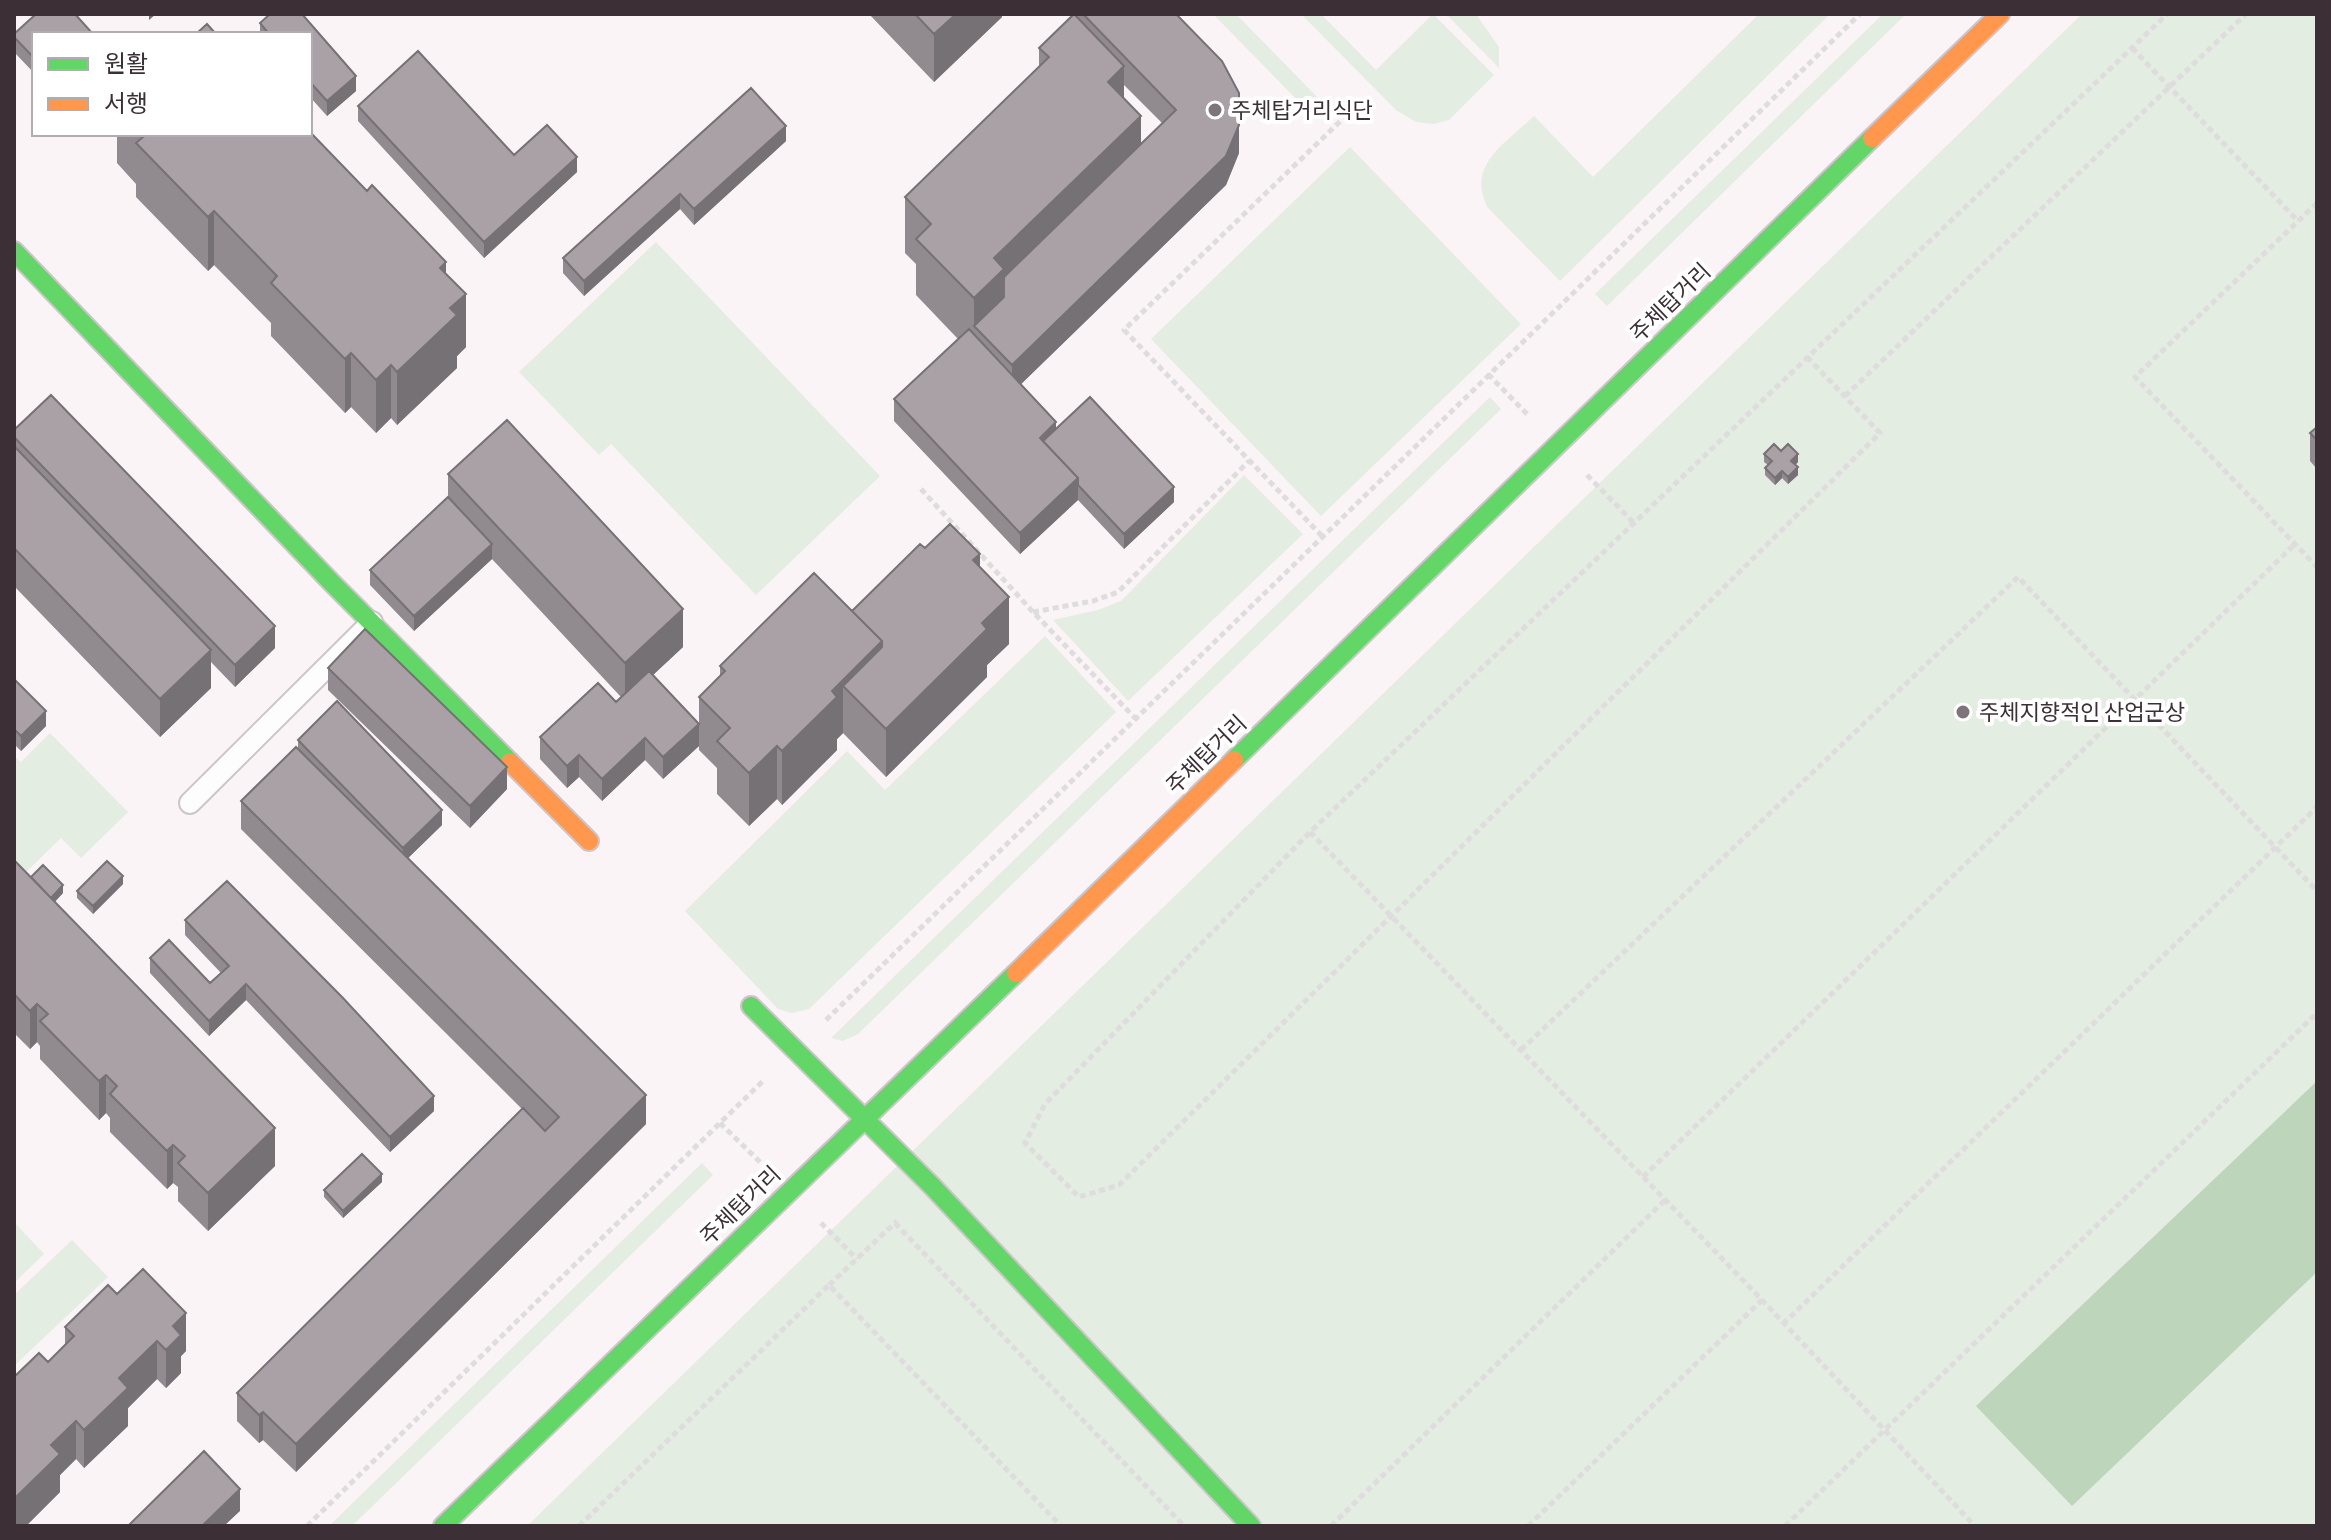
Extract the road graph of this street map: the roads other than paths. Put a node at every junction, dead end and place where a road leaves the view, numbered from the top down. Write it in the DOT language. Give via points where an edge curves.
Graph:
graph roads {
  1 [pos="2000,14"];
  2 [pos="14,251"];
  3 [pos="372,622"];
  4 [pos="190,803"];
  5 [pos="589,841"];
  6 [pos="751,1006"];
  7 [pos="865,1120"];
  8 [pos="443,1526"];
  9 [pos="1251,1526"];
  1 -- 7 [label="main road, 주체탑거리"];
  2 -- 3 [label="main road"];
  3 -- 4 [label="lane"];
  3 -- 5 [label="main road"];
  6 -- 7 [label="main road"];
  7 -- 8 [label="main road, 주체탑거리"];
  7 -- 9 [label="main road"];
}
